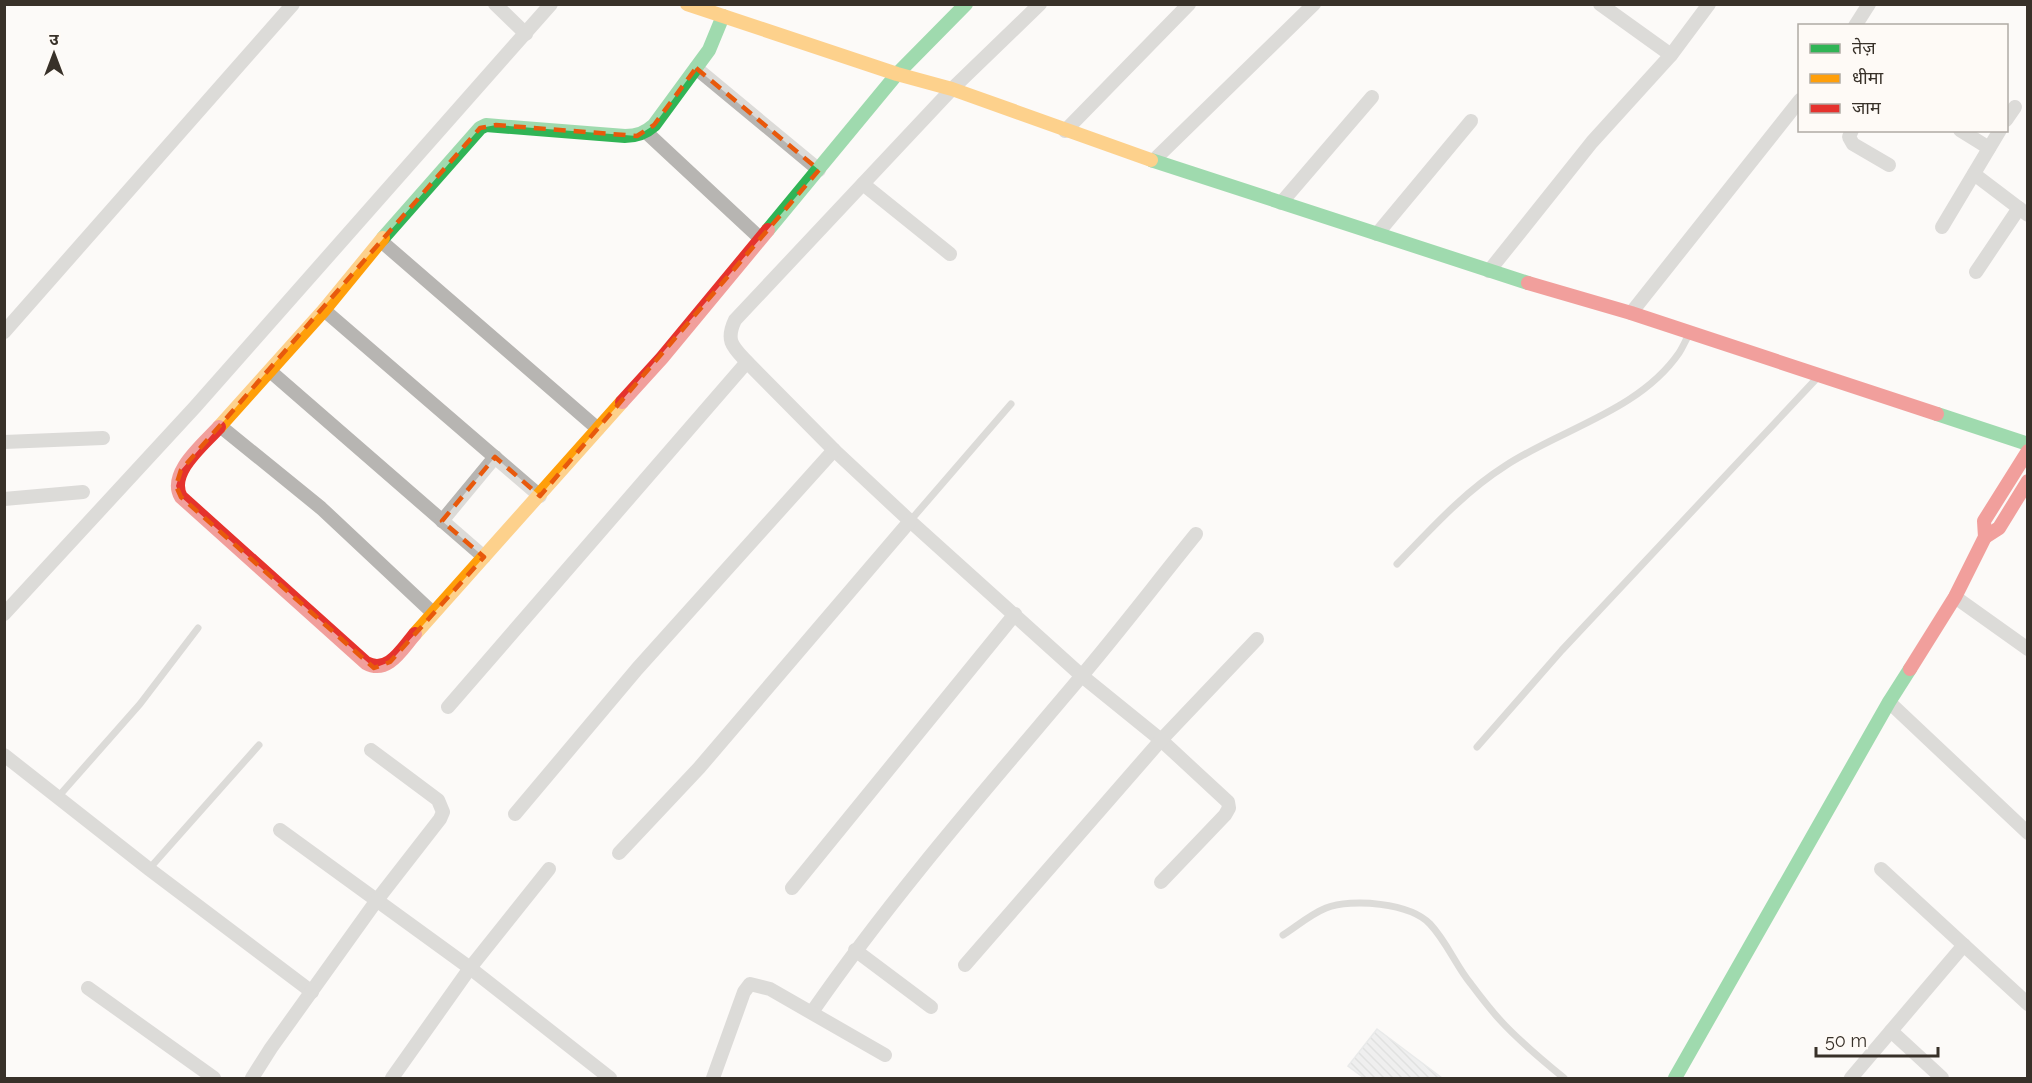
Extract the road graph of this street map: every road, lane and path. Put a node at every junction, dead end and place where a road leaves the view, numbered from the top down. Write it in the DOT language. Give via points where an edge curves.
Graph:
graph roads {
  1 [pos="293,4"];
  2 [pos="495,4"];
  3 [pos="551,4"];
  4 [pos="687,4"];
  5 [pos="966,4"];
  6 [pos="1040,4"];
  7 [pos="1189,4"];
  8 [pos="1314,4"];
  9 [pos="1600,4"];
  10 [pos="1709,4"];
  11 [pos="1869,4"];
  12 [pos="723,16"];
  13 [pos="1856,24"];
  14 [pos="526,34"];
  15 [pos="1671,55"];
  16 [pos="696,68"];
  17 [pos="897,74"];
  18 [pos="952,89"];
  19 [pos="1372,97"];
  20 [pos="1798,103"];
  21 [pos="2015,106"];
  22 [pos="2008,118"];
  23 [pos="1471,121"];
  24 [pos="1065,131"];
  25 [pos="646,132"];
  26 [pos="1851,132"];
  27 [pos="1963,132"];
  28 [pos="1999,132"];
  29 [pos="1989,148"];
  30 [pos="1153,161"];
  31 [pos="1889,165"];
  32 [pos="819,170"];
  33 [pos="1974,174"];
  34 [pos="862,184"];
  35 [pos="1281,203"];
  36 [pos="2023,212"];
  37 [pos="1942,227"];
  38 [pos="1377,234"];
  39 [pos="760,238"];
  40 [pos="381,241"];
  41 [pos="950,254"];
  42 [pos="1489,271"];
  43 [pos="1976,272"];
  44 [pos="324,310"];
  45 [pos="1631,313"];
  46 [pos="4,332"];
  47 [pos="1690,333"];
  48 [pos="747,362"];
  49 [pos="270,370"];
  50 [pos="1819,375"];
  51 [pos="1011,404"];
  52 [pos="220,426"];
  53 [pos="598,429"];
  54 [pos="103,438"];
  55 [pos="4,442"];
  56 [pos="2028,444"];
  57 [pos="834,450"];
  58 [pos="2028,451"];
  59 [pos="495,457"];
  60 [pos="2028,481"];
  61 [pos="83,492"];
  62 [pos="540,496"];
  63 [pos="4,500"];
  64 [pos="442,521"];
  65 [pos="910,521"];
  66 [pos="1196,534"];
  67 [pos="1985,537"];
  68 [pos="484,557"];
  69 [pos="1397,564"];
  70 [pos="1955,597"];
  71 [pos="433,613"];
  72 [pos="4,614"];
  73 [pos="1015,614"];
  74 [pos="198,628"];
  75 [pos="1257,639"];
  76 [pos="2028,649"];
  77 [pos="1082,676"];
  78 [pos="1889,702"];
  79 [pos="448,707"];
  80 [pos="1161,740"];
  81 [pos="259,745"];
  82 [pos="1477,747"];
  83 [pos="371,750"];
  84 [pos="4,755"];
  85 [pos="58,797"];
  86 [pos="515,814"];
  87 [pos="280,830"];
  88 [pos="2028,833"];
  89 [pos="619,853"];
  90 [pos="149,869"];
  91 [pos="549,869"];
  92 [pos="1881,869"];
  93 [pos="1161,882"];
  94 [pos="792,888"];
  95 [pos="376,900"];
  96 [pos="1283,935"];
  97 [pos="1964,945"];
  98 [pos="855,950"];
  99 [pos="965,965"];
  100 [pos="470,968"];
  101 [pos="88,988"];
  102 [pos="312,992"];
  103 [pos="2028,1004"];
  104 [pos="931,1007"];
  105 [pos="812,1012"];
  106 [pos="1892,1031"];
  107 [pos="885,1055"];
  108 [pos="214,1078"];
  109 [pos="252,1078"];
  110 [pos="392,1078"];
  111 [pos="610,1078"];
  112 [pos="713,1078"];
  113 [pos="1564,1078"];
  114 [pos="1676,1078"];
  115 [pos="1851,1078"];
  116 [pos="1942,1078"];
  1 -- 46 [label="street"];
  2 -- 14 [label="street"];
  3 -- 14 [label="street"];
  4 -- 12 [label="street"];
  5 -- 17 [label="street"];
  6 -- 18 [label="street"];
  7 -- 24 [label="street"];
  8 -- 30 [label="street"];
  9 -- 15 [label="street"];
  10 -- 15 [label="street"];
  11 -- 13 [label="street"];
  12 -- 16 [label="street" via="709,50"];
  12 -- 17 [label="street"];
  14 -- 72 [label="street" via="195,407"];
  15 -- 42 [label="street" via="1592,142"];
  16 -- 25 [label="street"];
  16 -- 32 [label="street"];
  17 -- 18 [label="street"];
  17 -- 32 [label="street"];
  18 -- 24 [label="street"];
  18 -- 34 [label="street"];
  19 -- 35 [label="street"];
  20 -- 45 [label="street"];
  21 -- 22 [label="street"];
  23 -- 38 [label="street"];
  24 -- 30 [label="street"];
  25 -- 39 [label="street"];
  25 -- 40 [label="street" via="625,136 486,125"];
  26 -- 31 [label="street" via="1853,144"];
  27 -- 29 [label="street"];
  28 -- 29 [label="street"];
  29 -- 33 [label="street"];
  30 -- 35 [label="street"];
  32 -- 39 [label="street"];
  33 -- 36 [label="street"];
  33 -- 37 [label="street"];
  34 -- 41 [label="street"];
  34 -- 48 [label="street" via="735,320 729,331 730,340"];
  35 -- 38 [label="street"];
  36 -- 43 [label="street"];
  38 -- 42 [label="street"];
  39 -- 53 [label="street"];
  40 -- 44 [label="street"];
  40 -- 53 [label="street"];
  42 -- 45 [label="street"];
  44 -- 49 [label="street"];
  44 -- 59 [label="street"];
  45 -- 47 [label="street"];
  47 -- 50 [label="street"];
  47 -- 69 [label="lane" via="1679,353 1649,385 1505,466 1446,514"];
  48 -- 57 [label="street"];
  48 -- 79 [label="street"];
  49 -- 52 [label="street"];
  49 -- 64 [label="street"];
  50 -- 56 [label="street"];
  50 -- 82 [label="lane"];
  51 -- 65 [label="lane"];
  52 -- 71 [label="street" via="321,508"];
  52 -- 71 [label="street" via="180,470 178,493 366,663 382,668"];
  53 -- 62 [label="street"];
  54 -- 55 [label="street"];
  57 -- 65 [label="street"];
  57 -- 86 [label="street" via="637,669"];
  58 -- 67 [label="street" via="1984,521"];
  59 -- 62 [label="street"];
  59 -- 64 [label="street"];
  60 -- 67 [label="street" via="1999,528"];
  61 -- 63 [label="street"];
  62 -- 68 [label="street"];
  64 -- 68 [label="street"];
  65 -- 73 [label="street"];
  65 -- 89 [label="street" via="699,768"];
  66 -- 77 [label="street"];
  67 -- 70 [label="street"];
  68 -- 71 [label="street"];
  70 -- 76 [label="street"];
  70 -- 78 [label="street"];
  73 -- 77 [label="street"];
  73 -- 94 [label="street"];
  74 -- 85 [label="lane" via="140,704"];
  75 -- 80 [label="street"];
  77 -- 80 [label="street"];
  77 -- 98 [label="street"];
  78 -- 88 [label="street"];
  78 -- 114 [label="street"];
  80 -- 93 [label="street" via="1223,796 1229,808"];
  80 -- 99 [label="street"];
  81 -- 90 [label="lane"];
  83 -- 95 [label="street" via="438,800 443,812"];
  84 -- 85 [label="street"];
  85 -- 90 [label="street"];
  87 -- 95 [label="street"];
  90 -- 102 [label="street"];
  91 -- 100 [label="street"];
  92 -- 97 [label="street"];
  95 -- 100 [label="street"];
  95 -- 102 [label="street"];
  96 -- 113 [label="lane" via="1339,904 1380,904 1417,916 1430,923 1462,973 1501,1021"];
  97 -- 103 [label="street"];
  97 -- 106 [label="street"];
  98 -- 104 [label="street"];
  98 -- 105 [label="street"];
  100 -- 110 [label="street"];
  100 -- 111 [label="street"];
  101 -- 108 [label="street"];
  102 -- 109 [label="street"];
  105 -- 107 [label="street"];
  105 -- 112 [label="street" via="770,989 750,984"];
  106 -- 115 [label="street"];
  106 -- 116 [label="street"];
}
